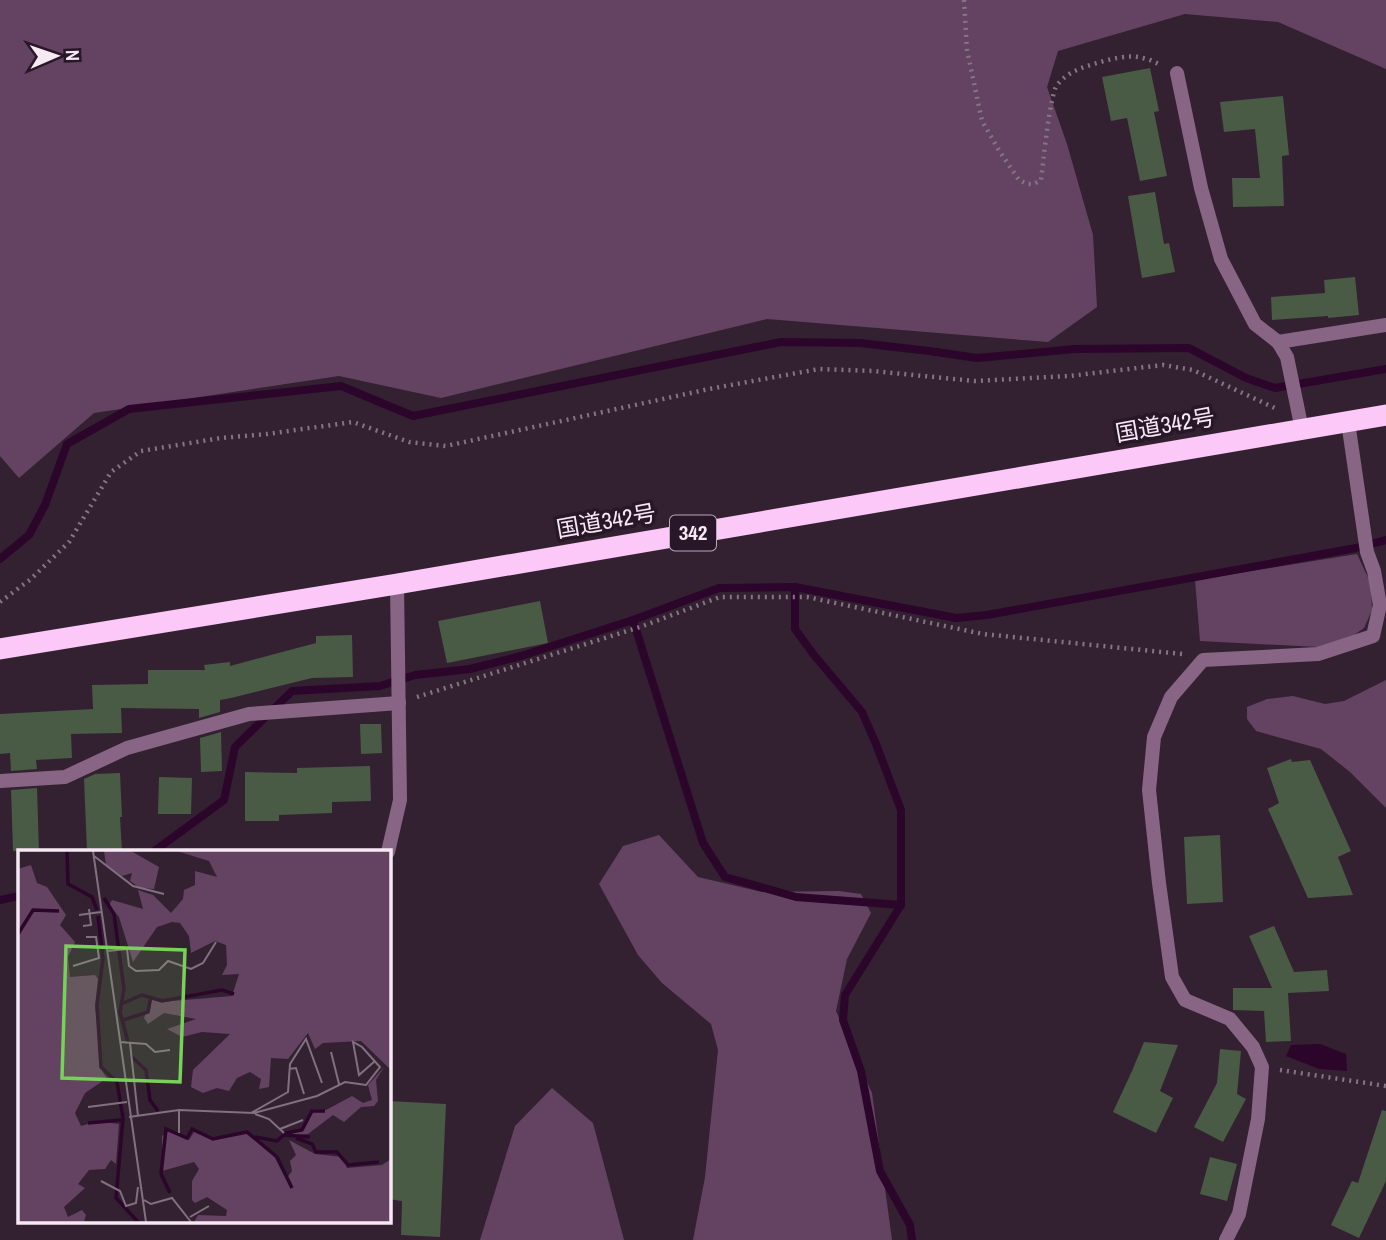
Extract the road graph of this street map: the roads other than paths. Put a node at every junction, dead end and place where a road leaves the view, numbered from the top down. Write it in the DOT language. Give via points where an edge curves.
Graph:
graph roads {
  1 [pos="1177,73"];
  2 [pos="1386,325"];
  3 [pos="1278,342"];
  4 [pos="1386,415"];
  5 [pos="1348,422"];
  6 [pos="1301,424"];
  7 [pos="397,584"];
  8 [pos="0,649"];
  9 [pos="399,703"];
  10 [pos="0,781"];
  11 [pos="388,850"];
  12 [pos="1226,1240"];
  1 -- 3 [label="street" via="1221,259 1255,324"];
  2 -- 3 [label="street"];
  3 -- 6 [label="street" via="1286,357"];
  4 -- 5 [label="highway, 国道342号 / 342"];
  5 -- 6 [label="highway, 国道342号 / 342"];
  5 -- 12 [label="street" via="1367,552 1380,604 1373,636 1318,654 1203,660 1171,697 1154,737 1149,790 1171,977 1185,1000 1230,1020 1262,1067 1258,1119 1239,1214"];
  6 -- 7 [label="highway, 国道342号 / 342"];
  7 -- 8 [label="highway, 国道342号 / 342"];
  7 -- 9 [label="street"];
  9 -- 10 [label="street" via="249,714 127,748 65,777"];
  9 -- 11 [label="street" via="400,800"];
}
